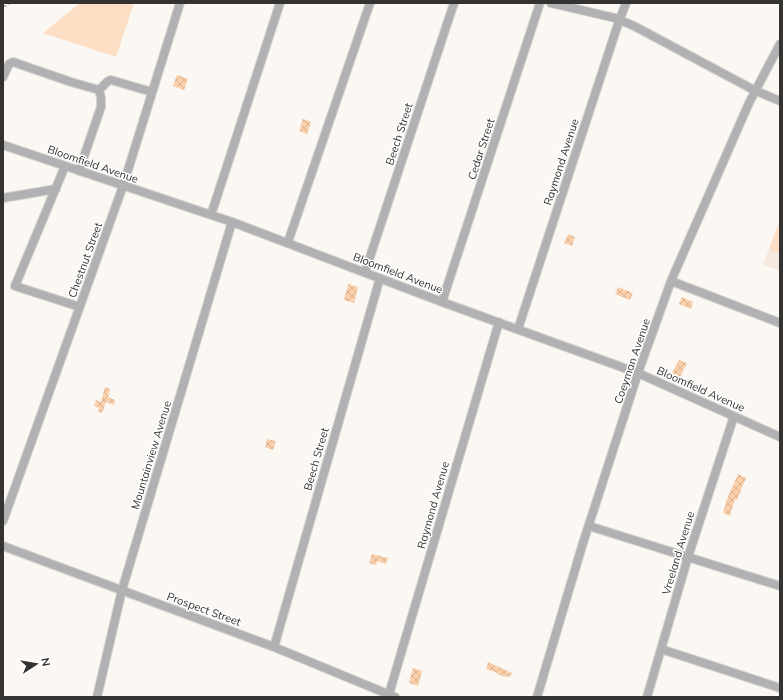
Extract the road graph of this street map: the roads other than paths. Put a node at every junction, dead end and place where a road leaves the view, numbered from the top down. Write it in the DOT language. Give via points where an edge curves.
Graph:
graph roads {
  1 [pos="180,3"];
  2 [pos="280,3"];
  3 [pos="370,3"];
  4 [pos="454,3"];
  5 [pos="540,3"];
  6 [pos="551,3"];
  7 [pos="626,3"];
  8 [pos="619,20"];
  9 [pos="780,44"];
  10 [pos="3,77"];
  11 [pos="99,90"];
  12 [pos="756,90"];
  13 [pos="152,92"];
  14 [pos="780,101"];
  15 [pos="3,145"];
  16 [pos="65,166"];
  17 [pos="79,171"];
  18 [pos="123,186"];
  19 [pos="56,189"];
  20 [pos="3,198"];
  21 [pos="212,215"];
  22 [pos="232,222"];
  23 [pos="288,242"];
  24 [pos="365,272"];
  25 [pos="380,278"];
  26 [pos="671,281"];
  27 [pos="442,302"];
  28 [pos="80,307"];
  29 [pos="499,322"];
  30 [pos="780,323"];
  31 [pos="518,329"];
  32 [pos="638,373"];
  33 [pos="734,416"];
  34 [pos="780,437"];
  35 [pos="3,521"];
  36 [pos="589,526"];
  37 [pos="3,546"];
  38 [pos="688,557"];
  39 [pos="780,586"];
  40 [pos="122,590"];
  41 [pos="274,647"];
  42 [pos="661,649"];
  43 [pos="780,688"];
  44 [pos="392,696"];
  45 [pos="98,697"];
  46 [pos="537,697"];
  47 [pos="647,697"];
  1 -- 13 [label="street, Chestnut Street"];
  2 -- 21 [label="street"];
  3 -- 23 [label="street"];
  4 -- 24 [label="street, Beech Street"];
  5 -- 27 [label="street, Cedar Street"];
  6 -- 8 [label="street"];
  7 -- 8 [label="street, Raymond Avenue"];
  8 -- 12 [label="street"];
  8 -- 31 [label="street, Raymond Avenue"];
  9 -- 12 [label="street, Coeyman Avenue"];
  10 -- 11 [label="street" via="9,64 13,62"];
  11 -- 13 [label="street" via="111,80"];
  11 -- 17 [label="street" via="101,107"];
  12 -- 14 [label="street"];
  12 -- 26 [label="street, Coeyman Avenue"];
  13 -- 18 [label="street, Chestnut Street"];
  15 -- 16 [label="street, Bloomfield Avenue"];
  16 -- 17 [label="street, Bloomfield Avenue"];
  16 -- 19 [label="street"];
  17 -- 18 [label="street, Bloomfield Avenue"];
  18 -- 21 [label="street, Bloomfield Avenue"];
  18 -- 28 [label="street, Chestnut Street"];
  19 -- 20 [label="street"];
  19 -- 28 [label="street" via="15,286"];
  21 -- 22 [label="street, Bloomfield Avenue"];
  22 -- 23 [label="street, Bloomfield Avenue"];
  22 -- 40 [label="street, Mountainview Avenue"];
  23 -- 24 [label="street, Bloomfield Avenue"];
  24 -- 25 [label="street, Bloomfield Avenue"];
  25 -- 27 [label="street, Bloomfield Avenue"];
  25 -- 41 [label="street, Beech Street"];
  26 -- 30 [label="street"];
  26 -- 32 [label="street, Coeyman Avenue"];
  27 -- 29 [label="street, Bloomfield Avenue"];
  28 -- 35 [label="street, Chestnut Street"];
  29 -- 31 [label="street, Bloomfield Avenue"];
  29 -- 44 [label="street, Raymond Avenue"];
  31 -- 32 [label="street, Bloomfield Avenue"];
  32 -- 33 [label="street, Bloomfield Avenue"];
  32 -- 36 [label="street, Coeyman Avenue"];
  33 -- 34 [label="street, Bloomfield Avenue"];
  33 -- 38 [label="street, Vreeland Avenue"];
  36 -- 38 [label="street"];
  36 -- 46 [label="street, Coeyman Avenue"];
  37 -- 40 [label="street, Prospect Street"];
  38 -- 39 [label="street"];
  38 -- 42 [label="street, Vreeland Avenue"];
  40 -- 41 [label="street, Prospect Street"];
  40 -- 45 [label="street, Mountainview Avenue"];
  41 -- 44 [label="street, Prospect Street"];
  42 -- 43 [label="street"];
  42 -- 47 [label="street, Vreeland Avenue"];
}
